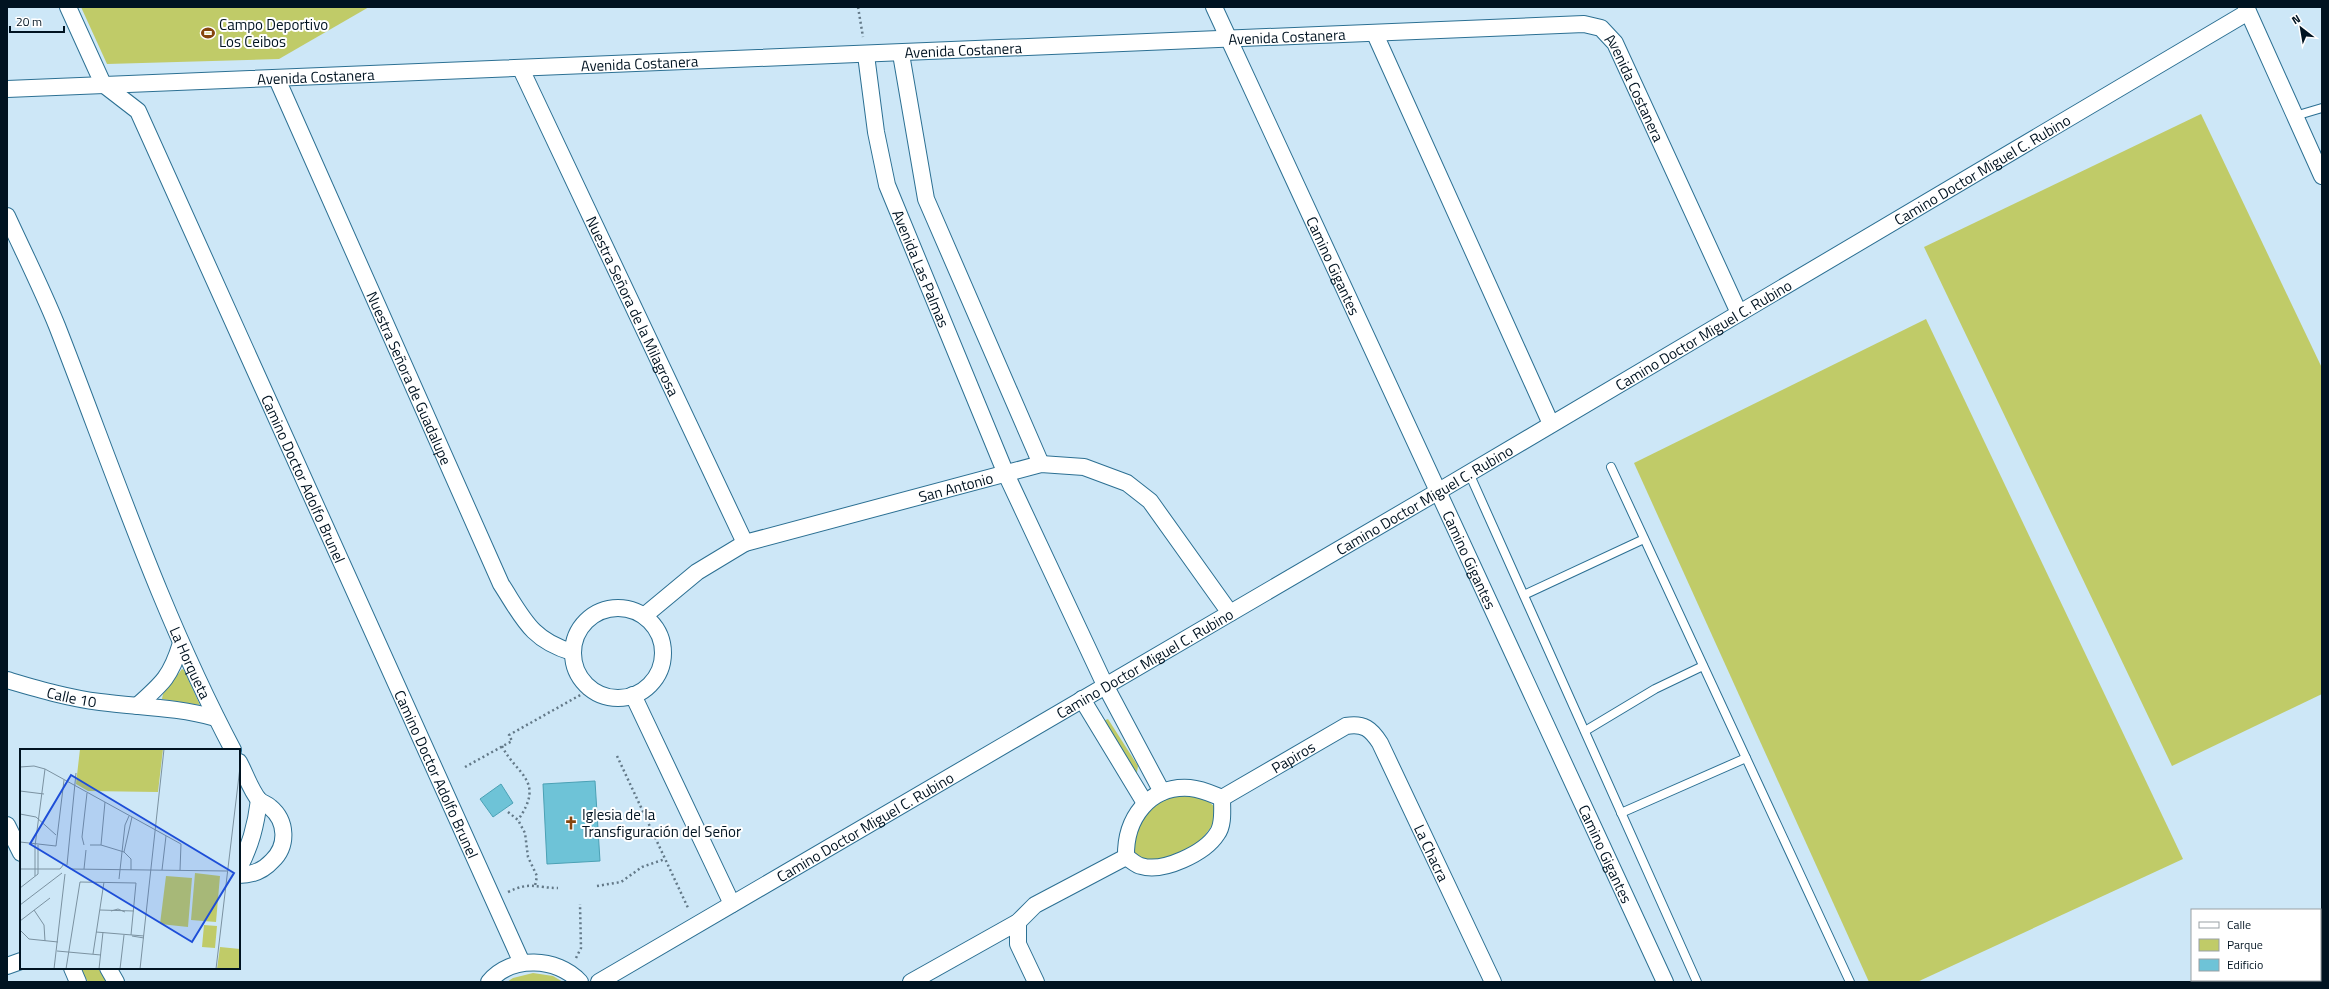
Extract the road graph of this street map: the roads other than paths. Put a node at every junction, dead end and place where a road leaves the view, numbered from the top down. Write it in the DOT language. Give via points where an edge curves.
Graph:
graph roads {
  1 [pos="68,7"];
  2 [pos="1214,7"];
  3 [pos="2251,9"];
  4 [pos="1375,34"];
  5 [pos="1230,40"];
  6 [pos="902,54"];
  7 [pos="866,55"];
  8 [pos="521,69"];
  9 [pos="277,79"];
  10 [pos="103,84"];
  11 [pos="7,89"];
  12 [pos="2322,108"];
  13 [pos="2295,116"];
  14 [pos="2322,176"];
  15 [pos="7,216"];
  16 [pos="1739,313"];
  17 [pos="1550,424"];
  18 [pos="1041,464"];
  19 [pos="1611,467"];
  20 [pos="1469,473"];
  21 [pos="1006,474"];
  22 [pos="1439,491"];
  23 [pos="1644,539"];
  24 [pos="745,543"];
  25 [pos="1524,595"];
  26 [pos="1230,613"];
  27 [pos="644,616"];
  28 [pos="181,643"];
  29 [pos="572,652"];
  30 [pos="1703,666"];
  31 [pos="7,680"];
  32 [pos="1105,685"];
  33 [pos="633,695"];
  34 [pos="1082,699"];
  35 [pos="137,706"];
  36 [pos="216,718"];
  37 [pos="1366,727"];
  38 [pos="1585,731"];
  39 [pos="232,749"];
  40 [pos="1746,758"];
  41 [pos="240,764"];
  42 [pos="1162,792"];
  43 [pos="1222,798"];
  44 [pos="259,800"];
  45 [pos="1145,803"];
  46 [pos="1622,813"];
  47 [pos="7,825"];
  48 [pos="20,851"];
  49 [pos="1126,857"];
  50 [pos="240,866"];
  51 [pos="240,875"];
  52 [pos="732,904"];
  53 [pos="1018,922"];
  54 [pos="20,961"];
  55 [pos="522,963"];
  56 [pos="7,966"];
  57 [pos="72,969"];
  58 [pos="109,969"];
  59 [pos="574,977"];
  60 [pos="78,982"];
  61 [pos="116,982"];
  62 [pos="489,982"];
  63 [pos="599,982"];
  64 [pos="911,982"];
  65 [pos="1036,982"];
  66 [pos="1493,982"];
  67 [pos="1666,982"];
  68 [pos="1697,982"];
  69 [pos="1850,982"];
  1 -- 10 [label="street, Camino Doctor Adolfo Brunel"];
  2 -- 5 [label="street, Camino Gigantes"];
  3 -- 13 [label="street"];
  3 -- 16 [label="street, Camino Doctor Miguel C. Rubino"];
  4 -- 5 [label="street, Avenida Costanera"];
  4 -- 16 [label="street, Avenida Costanera" via="1584,24 1601,28 1615,43"];
  4 -- 17 [label="street"];
  5 -- 6 [label="street, Avenida Costanera"];
  5 -- 22 [label="street, Camino Gigantes"];
  6 -- 7 [label="street, Avenida Costanera"];
  6 -- 18 [label="street, Avenida Las Palmas" via="926,199"];
  7 -- 8 [label="street, Avenida Costanera"];
  7 -- 21 [label="street, Avenida Las Palmas" via="876,132 887,185"];
  8 -- 9 [label="street, Avenida Costanera"];
  8 -- 24 [label="street, Nuestra Señora de la Milagrosa"];
  9 -- 10 [label="street, Avenida Costanera"];
  9 -- 29 [label="street, Nuestra Señora de Guadalupe" via="502,584 532,631 554,646"];
  10 -- 11 [label="street, Avenida Costanera"];
  10 -- 55 [label="street, Camino Doctor Adolfo Brunel" via="138,111"];
  12 -- 13 [label="lane"];
  13 -- 14 [label="street"];
  15 -- 28 [label="street, La Horqueta" via="56,325 150,574"];
  16 -- 17 [label="street, Camino Doctor Miguel C. Rubino"];
  17 -- 20 [label="street, Camino Doctor Miguel C. Rubino"];
  18 -- 21 [label="street, San Antonio"];
  18 -- 26 [label="street, San Antonio" via="1084,467 1127,483 1150,501"];
  19 -- 23 [label="lane"];
  20 -- 22 [label="street, Camino Doctor Miguel C. Rubino"];
  20 -- 25 [label="lane"];
  21 -- 24 [label="street, San Antonio"];
  21 -- 32 [label="street, Avenida Las Palmas"];
  22 -- 26 [label="street, Camino Doctor Miguel C. Rubino"];
  22 -- 67 [label="street, Camino Gigantes"];
  23 -- 25 [label="lane"];
  23 -- 30 [label="lane"];
  24 -- 27 [label="street, San Antonio" via="697,572"];
  25 -- 38 [label="lane"];
  26 -- 32 [label="street, Camino Doctor Miguel C. Rubino"];
  27 -- 29 [label="street" via="624,608 613,608 593,615 578,631"];
  27 -- 33 [label="street" via="658,632 663,654 657,674 642,690"];
  28 -- 35 [label="street" via="174,667 160,687"];
  28 -- 36 [label="street, La Horqueta"];
  29 -- 33 [label="street" via="577,673 591,689 611,697"];
  30 -- 38 [label="lane" via="1655,689"];
  30 -- 40 [label="lane"];
  31 -- 35 [label="street, Calle 10" via="66,696"];
  32 -- 34 [label="street, Camino Doctor Miguel C. Rubino"];
  32 -- 42 [label="street"];
  33 -- 52 [label="street"];
  34 -- 45 [label="street"];
  34 -- 52 [label="street, Camino Doctor Miguel C. Rubino"];
  35 -- 36 [label="street, Calle 10" via="194,712"];
  36 -- 39 [label="street, La Horqueta"];
  37 -- 43 [label="street, Papiros" via="1356,724 1346,726"];
  37 -- 66 [label="street, La Chacra" via="1380,743"];
  38 -- 46 [label="lane"];
  40 -- 46 [label="lane"];
  40 -- 69 [label="lane"];
  41 -- 44 [label="street"];
  42 -- 43 [label="street" via="1190,788 1204,790"];
  42 -- 45 [label="street"];
  43 -- 49 [label="street" via="1218,834 1202,849 1181,861 1161,867 1141,866"];
  44 -- 50 [label="street" via="255,831"];
  44 -- 51 [label="street" via="270,807 283,826 283,843 273,861 265,867 255,873"];
  45 -- 49 [label="street" via="1129,828"];
  46 -- 68 [label="lane"];
  47 -- 48 [label="street"];
  49 -- 53 [label="street" via="1035,905"];
  52 -- 63 [label="street, Camino Doctor Miguel C. Rubino"];
  53 -- 64 [label="street"];
  53 -- 65 [label="street" via="1018,944"];
  54 -- 56 [label="street"];
  55 -- 59 [label="street" via="550,964"];
  55 -- 62 [label="street" via="506,969"];
  57 -- 60 [label="street"];
  58 -- 61 [label="street"];
}
